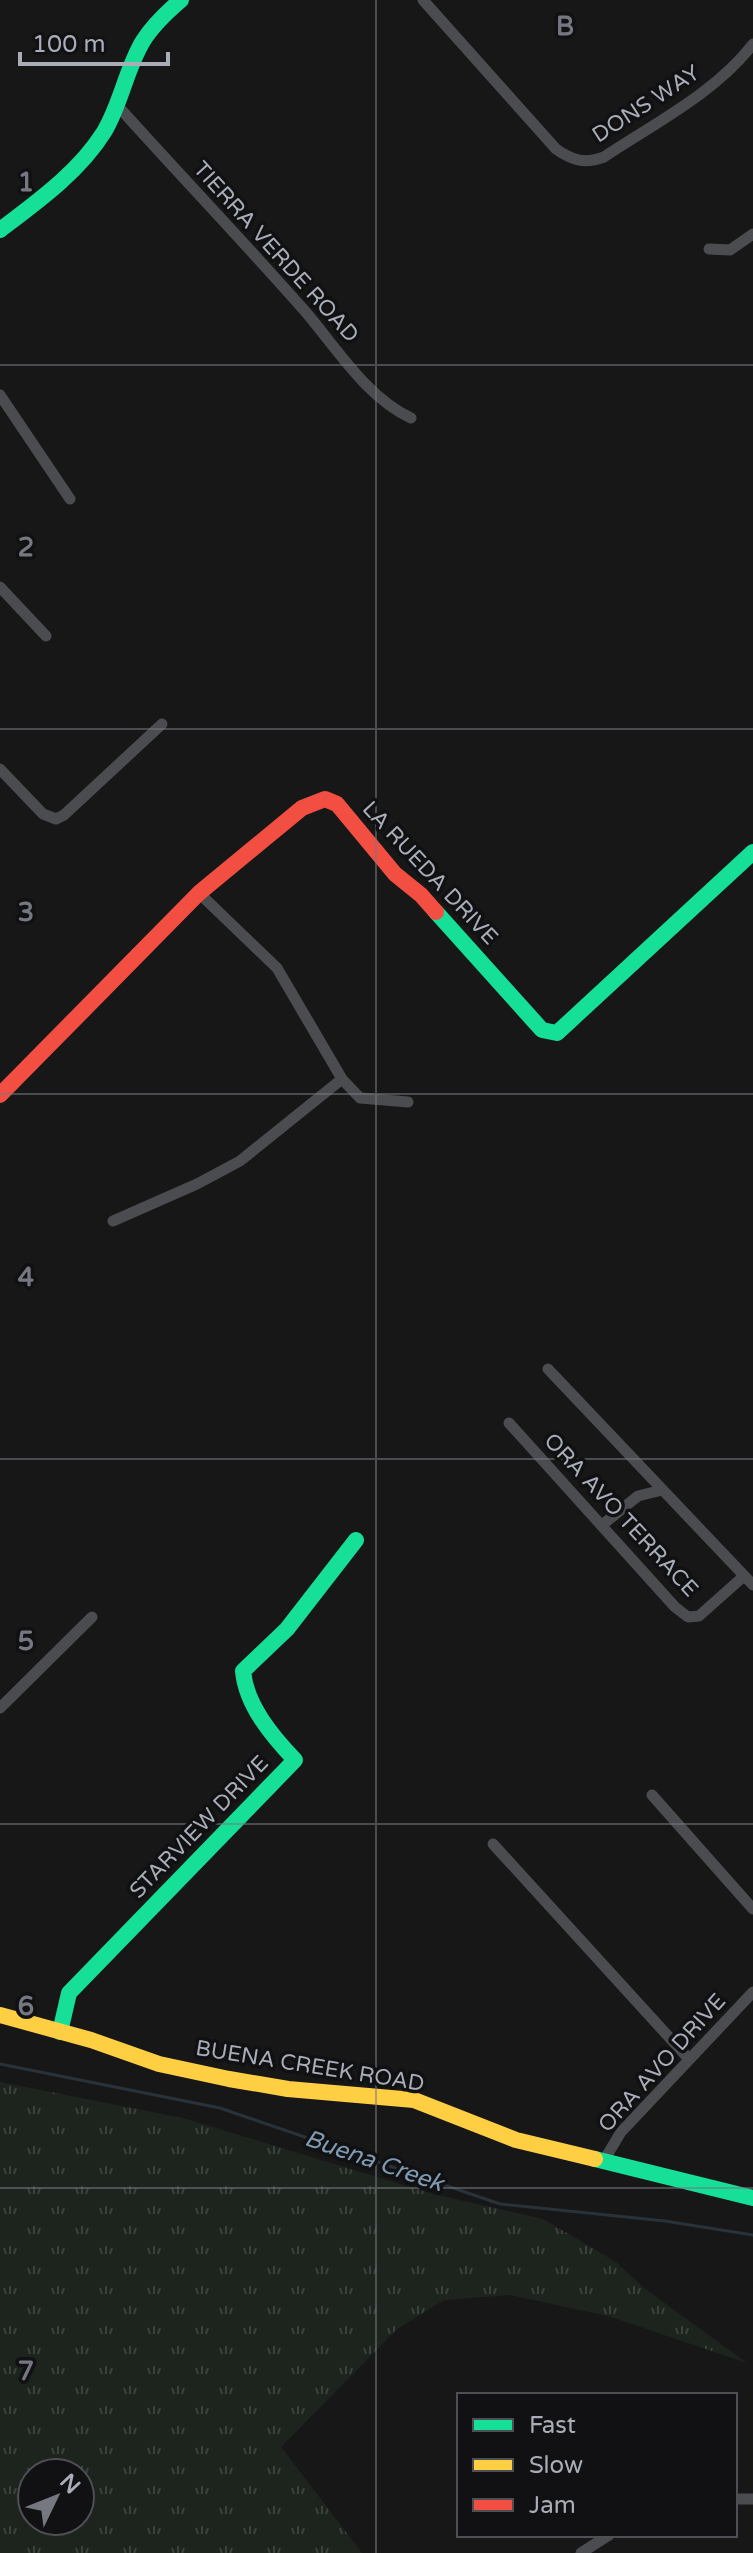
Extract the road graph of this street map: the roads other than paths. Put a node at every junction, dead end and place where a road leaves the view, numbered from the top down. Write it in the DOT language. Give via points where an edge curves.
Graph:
graph roads {
  1 [pos="181,0"];
  2 [pos="423,0"];
  3 [pos="753,44"];
  4 [pos="117,105"];
  5 [pos="0,230"];
  6 [pos="753,234"];
  7 [pos="709,249"];
  8 [pos="0,395"];
  9 [pos="411,418"];
  10 [pos="70,499"];
  11 [pos="0,587"];
  12 [pos="46,636"];
  13 [pos="162,724"];
  14 [pos="0,769"];
  15 [pos="753,852"];
  16 [pos="199,893"];
  17 [pos="341,1078"];
  18 [pos="0,1095"];
  19 [pos="408,1102"];
  20 [pos="113,1221"];
  21 [pos="548,1369"];
  22 [pos="509,1423"];
  23 [pos="662,1490"];
  24 [pos="602,1525"];
  25 [pos="356,1540"];
  26 [pos="749,1581"];
  27 [pos="92,1617"];
  28 [pos="0,1708"];
  29 [pos="652,1795"];
  30 [pos="493,1844"];
  31 [pos="753,1909"];
  32 [pos="753,1992"];
  33 [pos="0,2015"];
  34 [pos="60,2032"];
  35 [pos="689,2059"];
  36 [pos="603,2162"];
  37 [pos="753,2198"];
  38 [pos="606,2537"];
  39 [pos="581,2553"];
  1 -- 4 [label="street" via="140,45"];
  2 -- 3 [label="street, DONS WAY" via="556,149 570,159 590,162 717,81"];
  4 -- 5 [label="street" via="98,141"];
  4 -- 9 [label="street, TIERRA VERDE ROAD" via="359,377 394,411"];
  6 -- 7 [label="street" via="730,250"];
  8 -- 10 [label="street"];
  11 -- 12 [label="street"];
  13 -- 14 [label="street" via="56,819 43,814"];
  15 -- 16 [label="street, LA RUEDA DRIVE" via="557,1033 542,1030 332,800 302,808"];
  16 -- 17 [label="street" via="277,968"];
  16 -- 18 [label="street, LA RUEDA DRIVE"];
  17 -- 19 [label="street" via="360,1098"];
  17 -- 20 [label="street" via="240,1161"];
  21 -- 23 [label="street, ORA AVO TERRACE"];
  22 -- 24 [label="street, ORA AVO TERRACE"];
  23 -- 24 [label="street" via="638,1496"];
  23 -- 26 [label="street, ORA AVO TERRACE"];
  24 -- 26 [label="street, ORA AVO TERRACE" via="688,1617 699,1616"];
  25 -- 34 [label="street, STARVIEW DRIVE" via="287,1629 243,1671 242,1681 258,1709 295,1760 69,1993"];
  27 -- 28 [label="street"];
  29 -- 31 [label="street"];
  30 -- 35 [label="street"];
  32 -- 35 [label="street, ORA AVO DRIVE"];
  33 -- 34 [label="street, BUENA CREEK ROAD"];
  34 -- 36 [label="street, BUENA CREEK ROAD" via="159,2064 229,2079 414,2100 516,2140"];
  35 -- 36 [label="street, ORA AVO DRIVE" via="621,2132"];
  36 -- 37 [label="street, BUENA CREEK ROAD"];
  38 -- 39 [label="street"];
}
